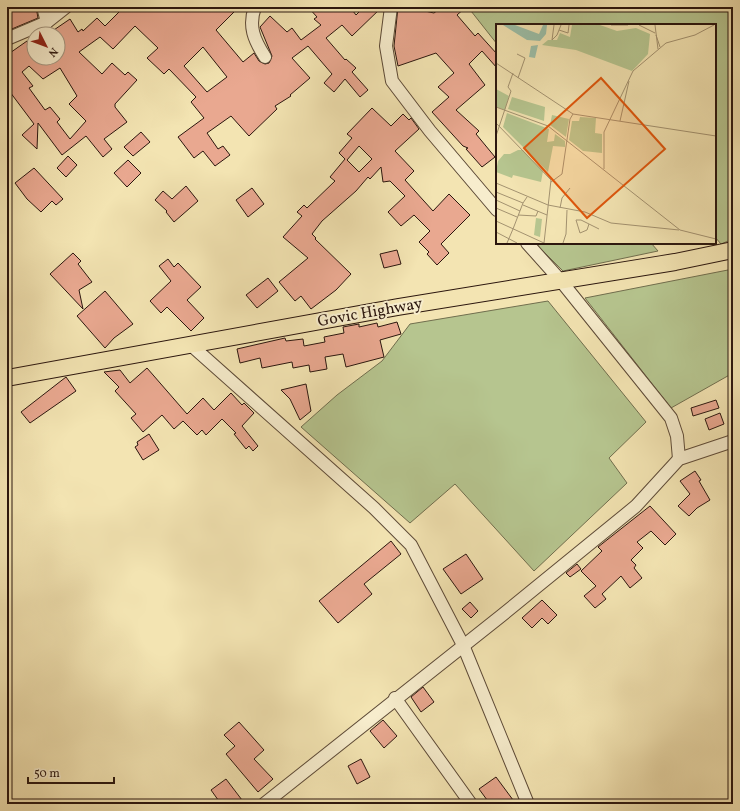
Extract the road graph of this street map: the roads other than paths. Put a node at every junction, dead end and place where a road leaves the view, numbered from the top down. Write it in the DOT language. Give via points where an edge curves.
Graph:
graph roads {
  1 [pos="43,7"];
  2 [pos="66,7"];
  3 [pos="255,7"];
  4 [pos="391,7"];
  5 [pos="47,22"];
  6 [pos="7,39"];
  7 [pos="265,57"];
  8 [pos="496,209"];
  9 [pos="528,244"];
  10 [pos="733,250"];
  11 [pos="561,281"];
  12 [pos="192,346"];
  13 [pos="7,378"];
  14 [pos="733,441"];
  15 [pos="679,459"];
  16 [pos="463,645"];
  17 [pos="395,698"];
  18 [pos="264,804"];
  19 [pos="471,804"];
  20 [pos="528,804"];
  1 -- 5 [label="street"];
  2 -- 5 [label="street"];
  3 -- 7 [label="street" via="251,21 252,34"];
  4 -- 8 [label="street" via="386,46 392,81 430,132"];
  5 -- 6 [label="street"];
  9 -- 11 [label="street"];
  10 -- 11 [label="main road, Govic Highway"];
  11 -- 12 [label="main road, Govic Highway" via="398,307"];
  11 -- 15 [label="street" via="671,418 677,436"];
  12 -- 13 [label="main road, Govic Highway"];
  12 -- 16 [label="street" via="374,508 411,546"];
  14 -- 15 [label="street"];
  15 -- 16 [label="street" via="636,506"];
  16 -- 17 [label="street"];
  16 -- 20 [label="street"];
  17 -- 18 [label="street"];
  17 -- 19 [label="street"];
}
